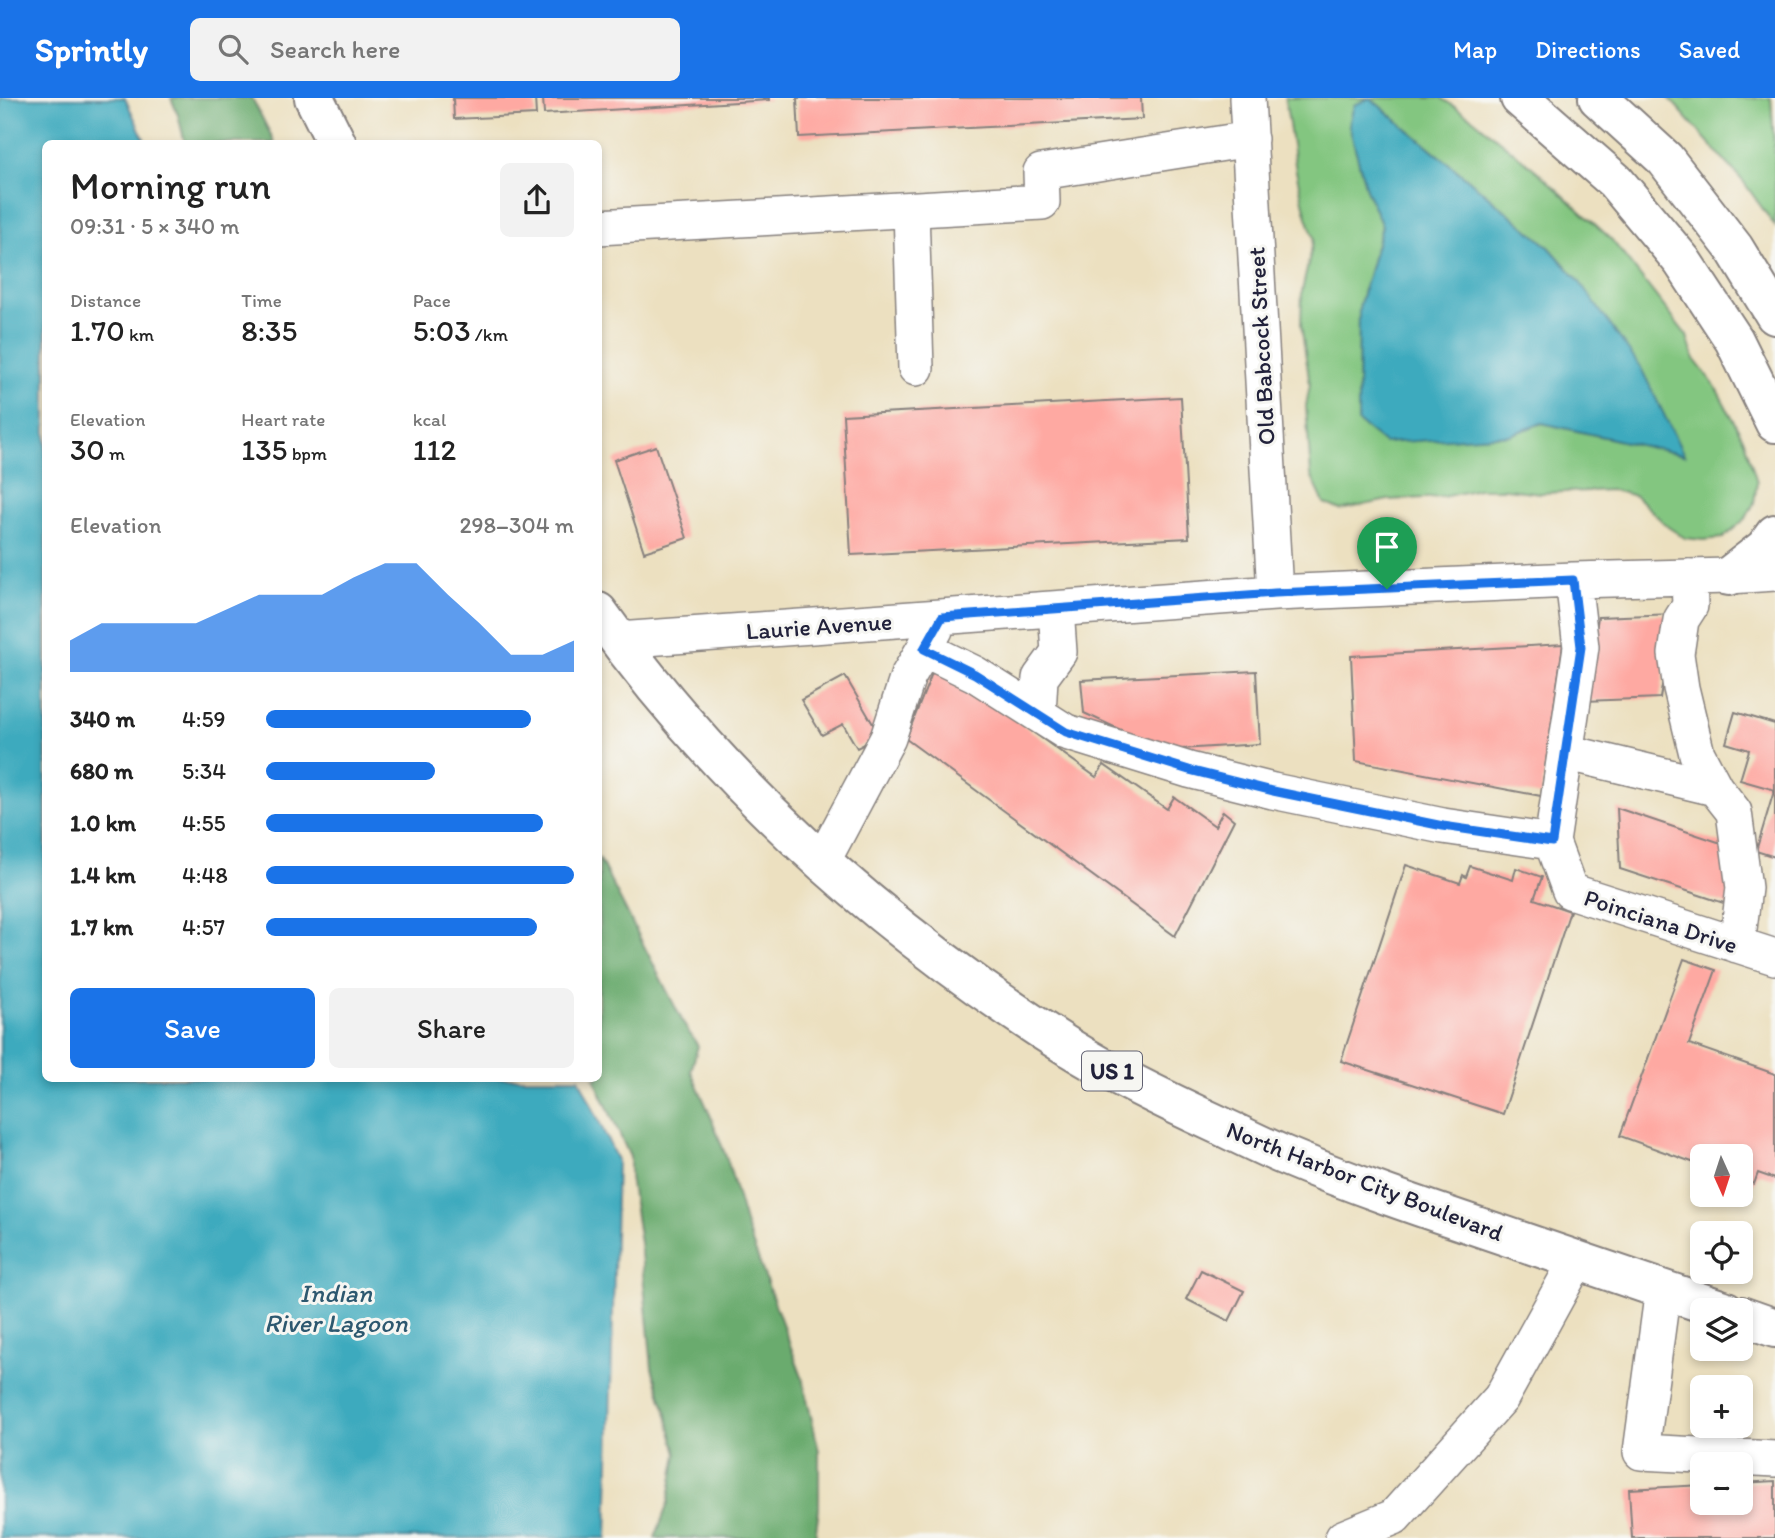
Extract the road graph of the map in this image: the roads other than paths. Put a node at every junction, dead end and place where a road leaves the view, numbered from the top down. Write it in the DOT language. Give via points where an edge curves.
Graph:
graph roads {
  1 [pos="314,98"];
  2 [pos="1247,98"];
  3 [pos="1520,98"];
  4 [pos="1598,98"];
  5 [pos="1250,139"];
  6 [pos="335,140"];
  7 [pos="911,210"];
  8 [pos="602,227"];
  9 [pos="1775,315"];
  10 [pos="916,368"];
  11 [pos="1775,424"];
  12 [pos="1775,534"];
  13 [pos="1775,573"];
  14 [pos="1728,576"];
  15 [pos="1689,577"];
  16 [pos="1573,580"];
  17 [pos="1275,593"];
  18 [pos="1056,609"];
  19 [pos="942,617"];
  20 [pos="608,626"];
  21 [pos="924,649"];
  22 [pos="1038,714"];
  23 [pos="1565,752"];
  24 [pos="1715,788"];
  25 [pos="1552,842"];
  26 [pos="822,862"];
  27 [pos="1737,945"];
  28 [pos="1775,957"];
  29 [pos="1577,1260"];
  30 [pos="1663,1289"];
  31 [pos="1690,1298"];
  32 [pos="1753,1320"];
  33 [pos="1775,1328"];
  34 [pos="1775,1459"];
  35 [pos="1397,1527"];
  36 [pos="1343,1538"];
  1 -- 6 [label="main road"];
  2 -- 5 [label="street, Old Babcock Street"];
  3 -- 11 [label="main road" via="1615,181 1682,261 1734,340"];
  4 -- 9 [label="main road" via="1665,159 1734,248"];
  5 -- 7 [label="street" via="1041,172 1042,202"];
  5 -- 17 [label="street, Old Babcock Street"];
  7 -- 8 [label="street"];
  7 -- 10 [label="street"];
  12 -- 14 [label="main road" via="1765,548"];
  13 -- 14 [label="street, Laurie Avenue"];
  14 -- 15 [label="street, Laurie Avenue"];
  15 -- 16 [label="street, Laurie Avenue"];
  15 -- 24 [label="street" via="1690,606 1681,620 1676,654 1696,754"];
  16 -- 17 [label="street, Laurie Avenue"];
  16 -- 23 [label="street, Poinciana Drive" via="1581,647"];
  17 -- 18 [label="street, Laurie Avenue"];
  18 -- 19 [label="street, Laurie Avenue"];
  18 -- 22 [label="street" via="1059,652 1040,678"];
  19 -- 20 [label="street, Laurie Avenue"];
  19 -- 21 [label="street"];
  20 -- 26 [label="main road, North Harbor City Boulevard / US 1" via="696,737"];
  21 -- 22 [label="street" via="975,674"];
  21 -- 26 [label="street" via="908,676 888,738"];
  22 -- 25 [label="street" via="1066,732 1273,791 1443,826"];
  23 -- 24 [label="street"];
  23 -- 25 [label="street, Poinciana Drive"];
  24 -- 27 [label="street" via="1734,813 1743,875"];
  25 -- 27 [label="street, Poinciana Drive" via="1570,891"];
  26 -- 29 [label="main road, North Harbor City Boulevard / US 1" via="966,979 1072,1049 1154,1093 1294,1160"];
  27 -- 28 [label="street, Poinciana Drive"];
  29 -- 30 [label="main road, North Harbor City Boulevard / US 1"];
  29 -- 35 [label="street" via="1501,1398"];
  30 -- 31 [label="main road, North Harbor City Boulevard / US 1"];
  30 -- 34 [label="street" via="1641,1452"];
  32 -- 33 [label="main road"];
  35 -- 36 [label="street"];
}
